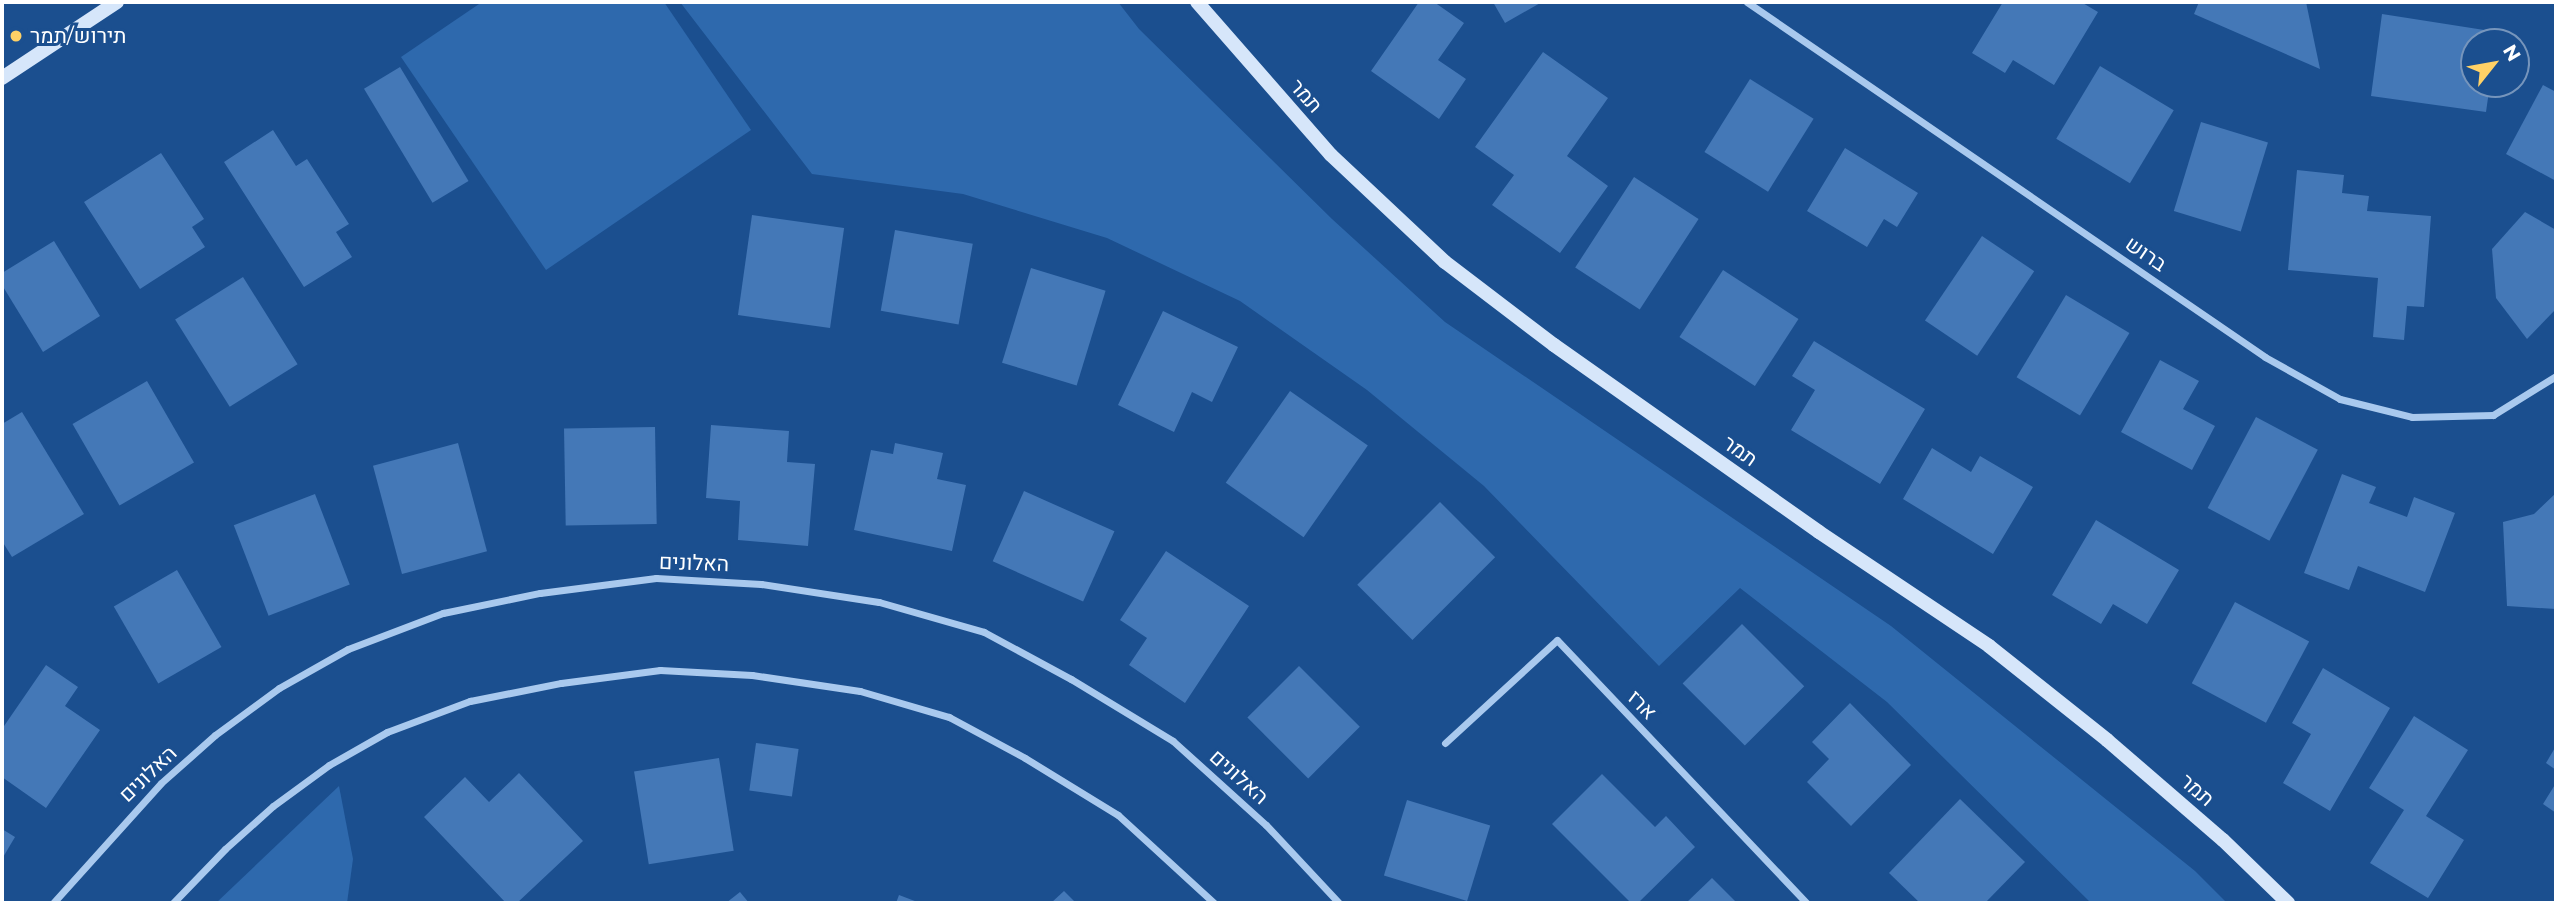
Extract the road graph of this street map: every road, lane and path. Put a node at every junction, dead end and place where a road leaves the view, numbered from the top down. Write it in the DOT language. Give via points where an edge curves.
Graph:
graph roads {
  1 [pos="117,2"];
  2 [pos="1196,2"];
  3 [pos="1747,2"];
  4 [pos="2,78"];
  5 [pos="2556,376"];
  6 [pos="1445,743"];
  7 [pos="53,903"];
  8 [pos="173,903"];
  9 [pos="1214,903"];
  10 [pos="1339,903"];
  11 [pos="1807,903"];
  12 [pos="2288,903"];
  1 -- 4 [label="street"];
  2 -- 12 [label="street, תמר" via="1331,155 1445,262 1587,369 1989,646 2107,740"];
  3 -- 5 [label="street, ברוש" via="2265,357 2340,399 2412,417 2493,415"];
  6 -- 11 [label="street, ארז" via="1557,640"];
  7 -- 10 [label="street, האלונים" via="161,783 215,735 279,688 348,649 443,613 540,593 656,578 761,584 880,602 984,632 1173,741 1266,825"];
  8 -- 9 [label="street" via="273,806 329,765 387,732 470,701 561,682 660,670 752,675 860,691 949,717 1118,815"];
}
